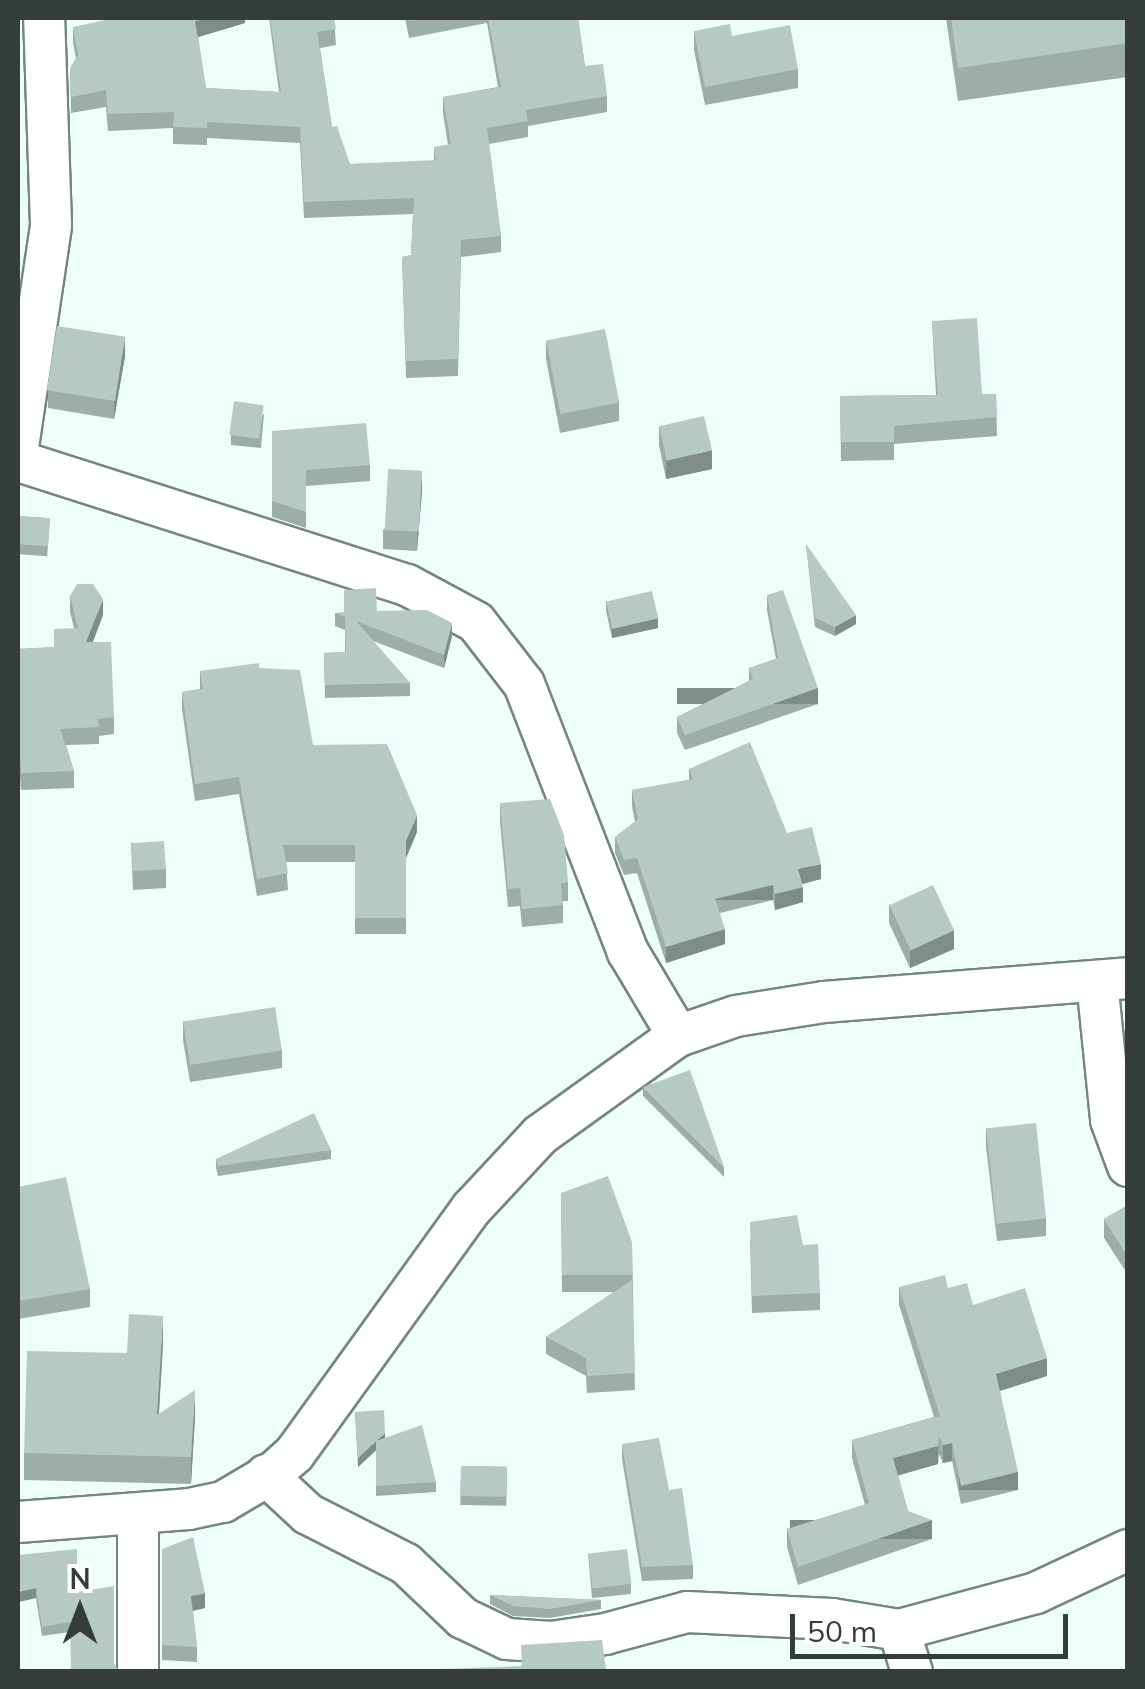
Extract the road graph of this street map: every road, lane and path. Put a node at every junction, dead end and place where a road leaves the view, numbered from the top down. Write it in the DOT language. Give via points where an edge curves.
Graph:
graph roads {
  1 [pos="44,18"];
  2 [pos="18,447"];
  3 [pos="18,461"];
  4 [pos="1112,980"];
  5 [pos="678,1036"];
  6 [pos="1128,1166"];
  7 [pos="266,1475"];
  8 [pos="138,1516"];
  9 [pos="18,1522"];
  10 [pos="1128,1550"];
  11 [pos="899,1630"];
  12 [pos="138,1672"];
  13 [pos="912,1672"];
  1 -- 2 [label="street" via="51,225"];
  3 -- 5 [label="street" via="407,585 476,622 524,684 628,952"];
  4 -- 5 [label="street" via="824,1002 736,1016"];
  4 -- 6 [label="street" via="1111,1120"];
  5 -- 7 [label="street" via="595,1089 517,1159 472,1208 295,1452"];
  7 -- 8 [label="street" via="223,1502"];
  7 -- 11 [label="street" via="308,1514 406,1564 463,1618 507,1639 551,1642 605,1634 687,1612 832,1619"];
  8 -- 9 [label="street"];
  8 -- 12 [label="street"];
  10 -- 11 [label="street" via="1036,1593"];
  11 -- 13 [label="street"];
}
